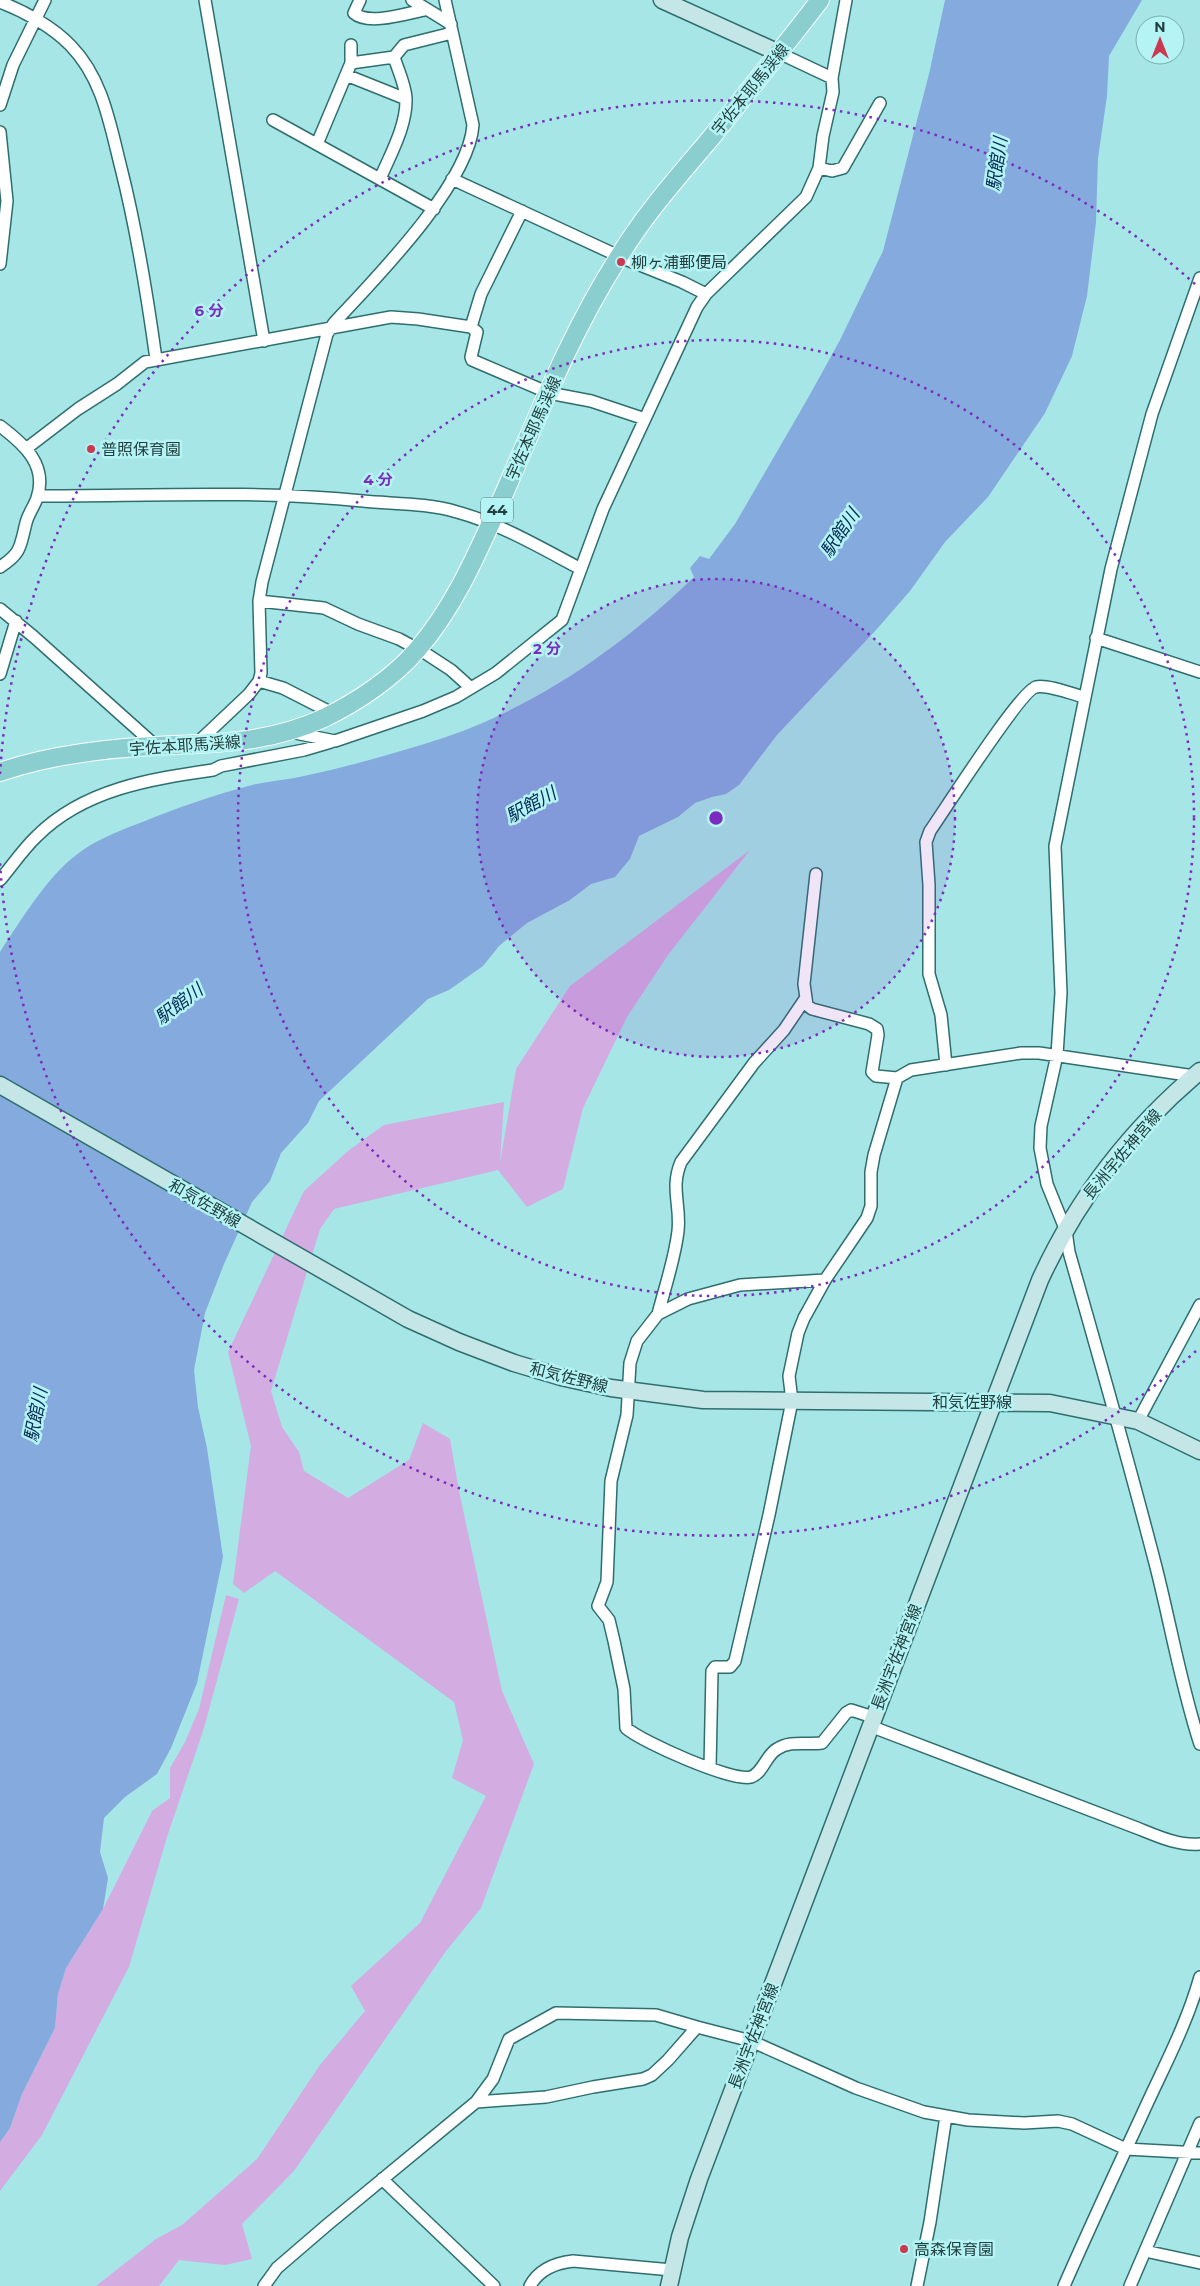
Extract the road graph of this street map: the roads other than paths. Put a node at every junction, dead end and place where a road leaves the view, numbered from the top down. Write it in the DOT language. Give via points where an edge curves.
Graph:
graph roads {
  1 [pos="45,0"];
  2 [pos="205,0"];
  3 [pos="360,0"];
  4 [pos="412,0"];
  5 [pos="445,0"];
  6 [pos="662,0"];
  7 [pos="820,0"];
  8 [pos="846,0"];
  9 [pos="0,2"];
  10 [pos="424,10"];
  11 [pos="35,20"];
  12 [pos="452,28"];
  13 [pos="351,45"];
  14 [pos="779,52"];
  15 [pos="394,57"];
  16 [pos="351,63"];
  17 [pos="346,75"];
  18 [pos="832,78"];
  19 [pos="406,99"];
  20 [pos="880,103"];
  21 [pos="0,105"];
  22 [pos="273,120"];
  23 [pos="0,132"];
  24 [pos="317,144"];
  25 [pos="819,168"];
  26 [pos="380,179"];
  27 [pos="452,179"];
  28 [pos="434,209"];
  29 [pos="522,211"];
  30 [pos="2,241"];
  31 [pos="619,256"];
  32 [pos="0,264"];
  33 [pos="1200,278"];
  34 [pos="706,294"];
  35 [pos="471,327"];
  36 [pos="330,328"];
  37 [pos="264,341"];
  38 [pos="156,359"];
  39 [pos="548,392"];
  40 [pos="645,419"];
  41 [pos="0,426"];
  42 [pos="27,448"];
  43 [pos="283,495"];
  44 [pos="38,496"];
  45 [pos="491,523"];
  46 [pos="0,567"];
  47 [pos="581,568"];
  48 [pos="259,601"];
  49 [pos="0,609"];
  50 [pos="16,621"];
  51 [pos="1096,638"];
  52 [pos="418,649"];
  53 [pos="1200,672"];
  54 [pos="0,674"];
  55 [pos="259,681"];
  56 [pos="471,688"];
  57 [pos="1084,697"];
  58 [pos="332,713"];
  59 [pos="286,732"];
  60 [pos="334,741"];
  61 [pos="195,745"];
  62 [pos="156,747"];
  63 [pos="0,772"];
  64 [pos="816,874"];
  65 [pos="0,880"];
  66 [pos="805,999"];
  67 [pos="1057,1055"];
  68 [pos="946,1066"];
  69 [pos="1197,1073"];
  70 [pos="897,1078"];
  71 [pos="0,1085"];
  72 [pos="1066,1231"];
  73 [pos="825,1280"];
  74 [pos="1200,1305"];
  75 [pos="658,1314"];
  76 [pos="630,1391"];
  77 [pos="792,1401"];
  78 [pos="995,1402"];
  79 [pos="1116,1415"];
  80 [pos="1138,1421"];
  81 [pos="1200,1450"];
  82 [pos="872,1721"];
  83 [pos="1200,1744"];
  84 [pos="710,1768"];
  85 [pos="1200,1844"];
  86 [pos="1200,1977"];
  87 [pos="697,2026"];
  88 [pos="751,2042"];
  89 [pos="476,2102"];
  90 [pos="946,2116"];
  91 [pos="1200,2123"];
  92 [pos="1126,2149"];
  93 [pos="1188,2153"];
  94 [pos="1200,2153"];
  95 [pos="382,2179"];
  96 [pos="1145,2251"];
  97 [pos="1200,2263"];
  98 [pos="671,2278"];
  99 [pos="264,2286"];
  100 [pos="494,2286"];
  101 [pos="530,2286"];
  102 [pos="917,2286"];
  103 [pos="1064,2286"];
  104 [pos="1130,2286"];
  1 -- 11 [label="street"];
  2 -- 37 [label="street"];
  3 -- 10 [label="street" via="354,13 358,16 382,18"];
  4 -- 10 [label="street"];
  5 -- 12 [label="street"];
  6 -- 14 [label="main road"];
  7 -- 14 [label="main road, 宇佐本耶馬渓線 / 44"];
  8 -- 18 [label="street"];
  9 -- 11 [label="street"];
  10 -- 12 [label="street"];
  11 -- 21 [label="street" via="12,65"];
  11 -- 38 [label="street" via="71,46 92,75 101,95 132,211"];
  12 -- 15 [label="street" via="404,45"];
  12 -- 27 [label="street" via="473,125 469,145"];
  13 -- 16 [label="street"];
  14 -- 18 [label="street"];
  14 -- 31 [label="main road, 宇佐本耶馬渓線 / 44" via="660,199"];
  15 -- 16 [label="street"];
  15 -- 19 [label="street"];
  16 -- 17 [label="street"];
  17 -- 19 [label="street"];
  17 -- 24 [label="street"];
  18 -- 25 [label="street" via="833,92"];
  19 -- 26 [label="street" via="398,134"];
  20 -- 25 [label="street" via="843,168 832,172"];
  22 -- 24 [label="street"];
  23 -- 30 [label="street" via="7,186"];
  24 -- 26 [label="street"];
  25 -- 34 [label="street" via="806,196"];
  26 -- 28 [label="street"];
  27 -- 28 [label="street"];
  27 -- 29 [label="street"];
  28 -- 36 [label="street"];
  29 -- 31 [label="street"];
  29 -- 35 [label="street" via="481,294"];
  30 -- 32 [label="street"];
  31 -- 34 [label="street"];
  31 -- 39 [label="main road, 宇佐本耶馬渓線 / 44" via="578,328"];
  33 -- 51 [label="street" via="1152,414"];
  34 -- 40 [label="street" via="688,325"];
  35 -- 36 [label="street" via="391,317"];
  35 -- 39 [label="street" via="477,332 472,360"];
  36 -- 37 [label="street"];
  36 -- 43 [label="street"];
  37 -- 38 [label="street"];
  38 -- 42 [label="street" via="141,364"];
  39 -- 40 [label="street" via="590,401"];
  39 -- 45 [label="main road, 宇佐本耶馬渓線 / 44"];
  40 -- 47 [label="street" via="603,509"];
  41 -- 42 [label="street"];
  42 -- 44 [label="street" via="34,457 39,474"];
  43 -- 44 [label="street"];
  43 -- 45 [label="street" via="430,506"];
  43 -- 48 [label="street"];
  44 -- 46 [label="street" via="26,522 21,548"];
  45 -- 47 [label="street"];
  45 -- 52 [label="main road, 宇佐本耶馬渓線 / 44" via="447,610"];
  47 -- 56 [label="street" via="562,620 517,658"];
  48 -- 52 [label="street" via="324,608"];
  48 -- 55 [label="street"];
  49 -- 50 [label="street"];
  50 -- 54 [label="street"];
  50 -- 62 [label="street"];
  51 -- 53 [label="street"];
  51 -- 57 [label="street"];
  52 -- 56 [label="street" via="451,670"];
  52 -- 58 [label="main road, 宇佐本耶馬渓線 / 44" via="382,682"];
  55 -- 58 [label="street" via="294,693"];
  55 -- 61 [label="street"];
  56 -- 60 [label="street" via="424,711"];
  57 -- 67 [label="street" via="1056,846 1061,993"];
  57 -- 68 [label="street" via="1042,686 1031,689 1000,727 930,831 926,842 929,974 941,1015"];
  58 -- 59 [label="main road, 宇佐本耶馬渓線 / 44"];
  59 -- 60 [label="street"];
  59 -- 61 [label="main road, 宇佐本耶馬渓線 / 44" via="240,742"];
  60 -- 65 [label="street" via="214,770 155,779 109,792 75,808 37,836"];
  61 -- 62 [label="main road, 宇佐本耶馬渓線 / 44"];
  62 -- 63 [label="main road, 宇佐本耶馬渓線 / 44" via="69,756"];
  64 -- 66 [label="street"];
  66 -- 70 [label="street" via="812,1009 877,1029 872,1072 876,1076"];
  66 -- 75 [label="street" via="681,1162 675,1180 678,1231"];
  67 -- 68 [label="street" via="1021,1053"];
  67 -- 69 [label="street"];
  67 -- 72 [label="street" via="1041,1126 1040,1148 1047,1184"];
  68 -- 70 [label="street" via="911,1070"];
  69 -- 72 [label="main road, 長洲宇佐神宮線" via="1118,1155 1084,1200"];
  70 -- 73 [label="street" via="874,1155 871,1206 867,1218"];
  71 -- 76 [label="main road, 和気佐野線" via="369,1298 459,1342 545,1372"];
  72 -- 78 [label="main road, 長洲宇佐神宮線" via="1040,1280"];
  72 -- 79 [label="street" via="1069,1252"];
  73 -- 75 [label="street" via="729,1286 688,1299"];
  73 -- 77 [label="street" via="798,1333 790,1376"];
  74 -- 80 [label="street"];
  75 -- 76 [label="street" via="633,1350"];
  76 -- 77 [label="main road, 和気佐野線" via="704,1400"];
  76 -- 84 [label="street" via="611,1481 607,1582 598,1606 609,1620 614,1641 624,1689 626,1728 675,1755"];
  77 -- 78 [label="main road, 和気佐野線"];
  77 -- 84 [label="street" via="735,1661 730,1667 715,1667 712,1671"];
  78 -- 79 [label="main road, 和気佐野線" via="1050,1403"];
  78 -- 82 [label="main road, 長洲宇佐神宮線"];
  79 -- 80 [label="main road, 和気佐野線"];
  79 -- 83 [label="street"];
  80 -- 81 [label="main road, 和気佐野線"];
  82 -- 84 [label="street" via="851,1710 846,1712 822,1743 777,1748 757,1774 750,1777"];
  82 -- 85 [label="street" via="1137,1828 1176,1842"];
  82 -- 88 [label="main road, 長洲宇佐神宮線"];
  86 -- 92 [label="street" via="1178,2040"];
  87 -- 88 [label="street"];
  87 -- 89 [label="street" via="668,2060 643,2079 546,2097"];
  87 -- 89 [label="street" via="667,2017 556,2013 508,2039 493,2079"];
  88 -- 90 [label="street" via="856,2088 924,2112"];
  88 -- 98 [label="main road, 長洲宇佐神宮線" via="688,2211"];
  89 -- 95 [label="street"];
  90 -- 92 [label="street" via="1006,2122 1058,2121 1072,2124"];
  90 -- 102 [label="street"];
  91 -- 93 [label="street"];
  92 -- 93 [label="street"];
  92 -- 103 [label="street"];
  93 -- 94 [label="street"];
  93 -- 96 [label="street"];
  95 -- 99 [label="street" via="277,2268"];
  95 -- 100 [label="street"];
  96 -- 97 [label="street"];
  96 -- 104 [label="street"];
  98 -- 101 [label="street" via="573,2261 562,2262 540,2273"];
}
